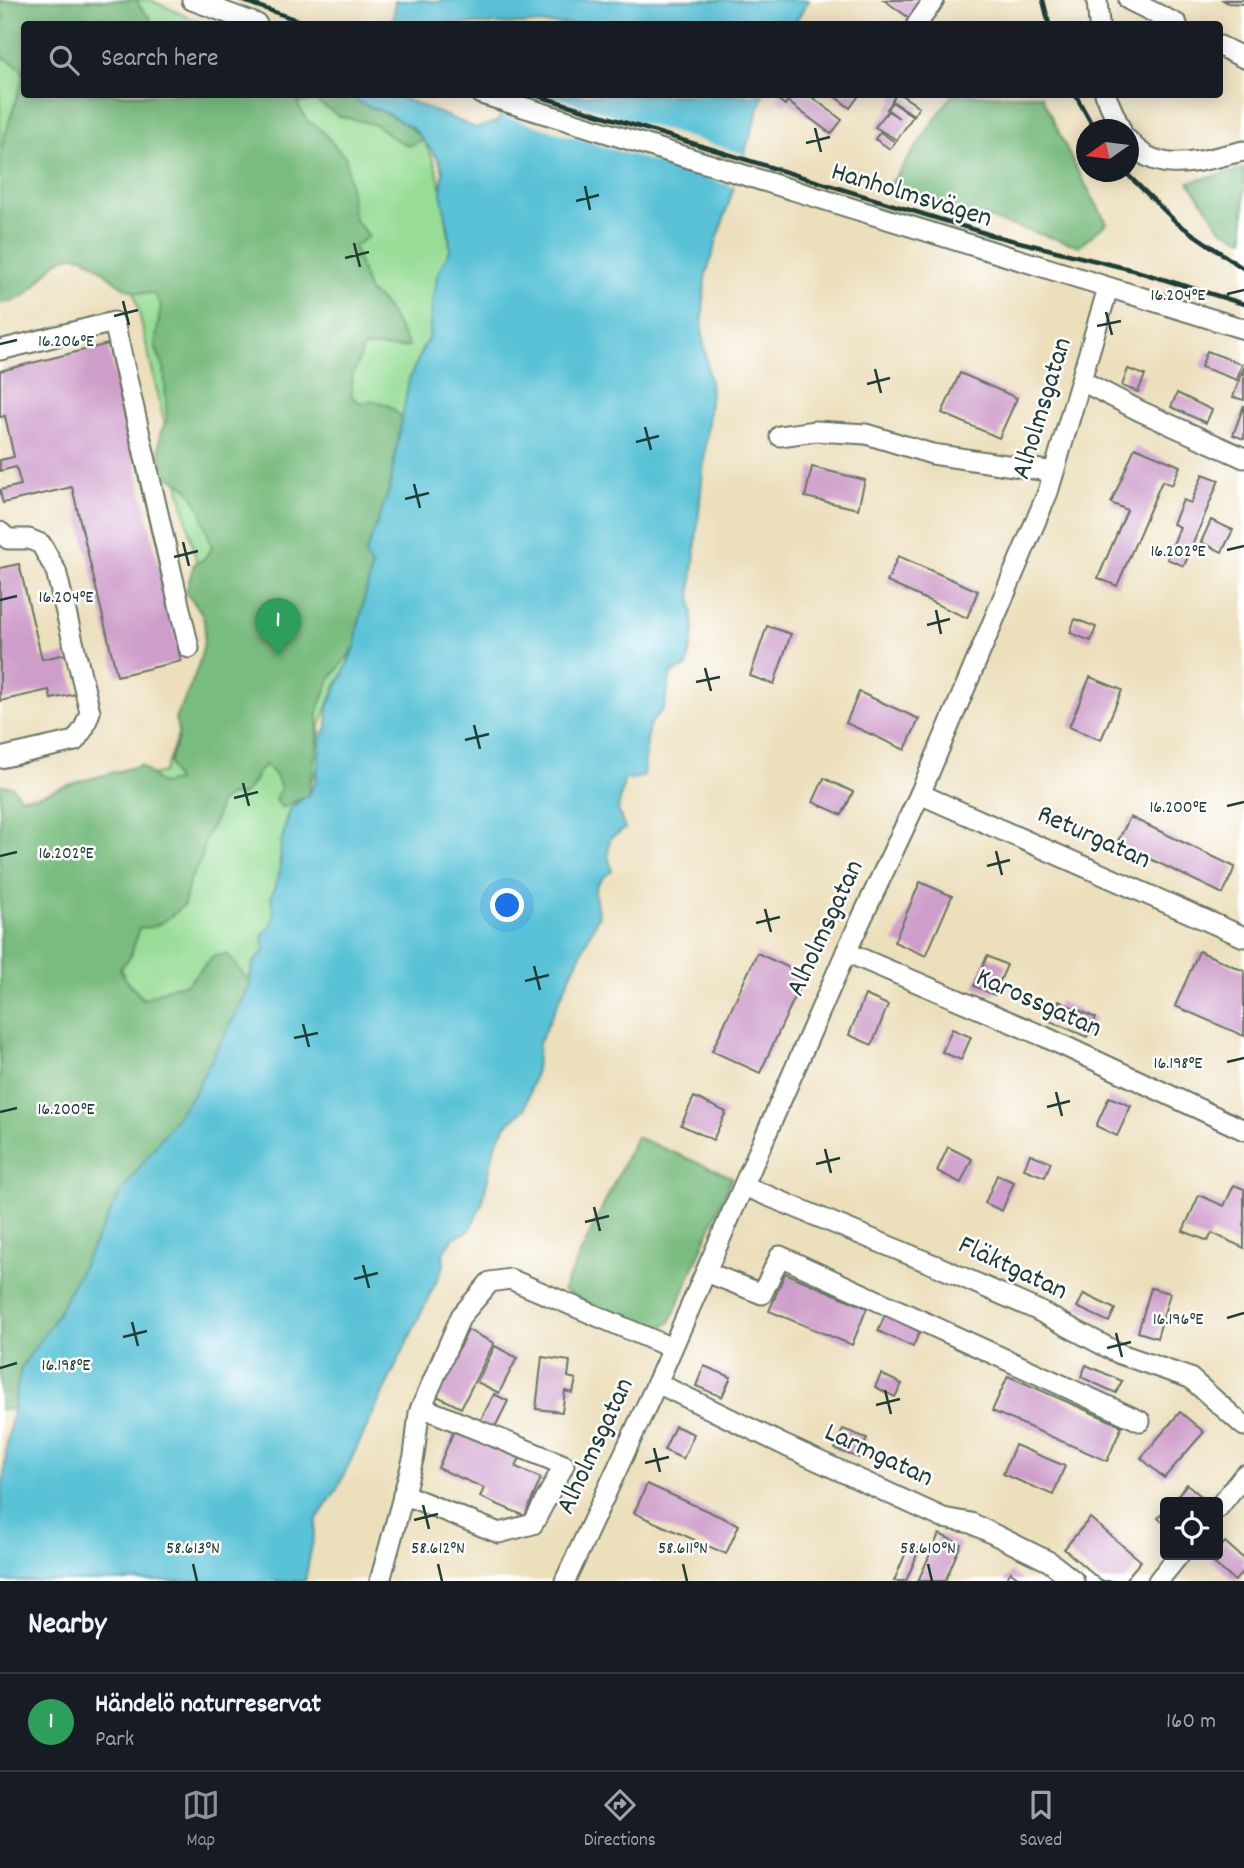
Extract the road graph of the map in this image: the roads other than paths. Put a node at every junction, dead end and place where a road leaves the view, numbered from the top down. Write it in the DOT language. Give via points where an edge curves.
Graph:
graph roads {
  1 [pos="191,0"];
  2 [pos="933,0"];
  3 [pos="1097,0"];
  4 [pos="1129,0"];
  5 [pos="249,21"];
  6 [pos="919,21"];
  7 [pos="1099,21"];
  8 [pos="1171,21"];
  9 [pos="1223,48"];
  10 [pos="1244,58"];
  11 [pos="493,98"];
  12 [pos="1107,98"];
  13 [pos="1116,119"];
  14 [pos="1139,149"];
  15 [pos="1244,150"];
  16 [pos="1108,288"];
  17 [pos="1244,329"];
  18 [pos="0,350"];
  19 [pos="1082,381"];
  20 [pos="780,436"];
  21 [pos="1244,458"];
  22 [pos="1054,472"];
  23 [pos="0,532"];
  24 [pos="189,648"];
  25 [pos="0,758"];
  26 [pos="920,793"];
  27 [pos="1244,937"];
  28 [pos="846,952"];
  29 [pos="1244,1130"];
  30 [pos="744,1186"];
  31 [pos="706,1272"];
  32 [pos="672,1348"];
  33 [pos="657,1383"];
  34 [pos="421,1407"];
  35 [pos="1140,1421"];
  36 [pos="1244,1426"];
  37 [pos="1244,1475"];
  38 [pos="404,1494"];
  39 [pos="1223,1502"];
  40 [pos="1175,1560"];
  41 [pos="380,1581"];
  42 [pos="565,1581"];
  43 [pos="1074,1581"];
  44 [pos="1158,1581"];
  1 -- 5 [label="street"];
  2 -- 6 [label="street"];
  3 -- 7 [label="street"];
  4 -- 8 [label="street"];
  9 -- 10 [label="street"];
  11 -- 16 [label="street, Hanholmsvägen"];
  12 -- 13 [label="street"];
  14 -- 15 [label="street" via="1148,158 1170,164"];
  16 -- 17 [label="street, Hanholmsvägen"];
  16 -- 19 [label="street, Alholmsgatan"];
  18 -- 24 [label="street" via="114,322"];
  19 -- 21 [label="street"];
  19 -- 22 [label="street, Alholmsgatan"];
  20 -- 22 [label="street" via="816,431 866,434 932,454"];
  22 -- 26 [label="street, Alholmsgatan"];
  23 -- 25 [label="street" via="8,539 41,544 56,571 90,712 75,741"];
  26 -- 27 [label="street, Returgatan"];
  26 -- 28 [label="street, Alholmsgatan"];
  28 -- 29 [label="street, Karossgatan" via="1043,1036"];
  28 -- 30 [label="street, Alholmsgatan"];
  30 -- 31 [label="street, Alholmsgatan"];
  30 -- 36 [label="street, Fläktgatan" via="999,1294 1120,1354 1190,1378"];
  31 -- 32 [label="street, Alholmsgatan"];
  31 -- 35 [label="street" via="762,1294 780,1256"];
  32 -- 33 [label="street, Alholmsgatan"];
  32 -- 34 [label="street" via="510,1279 490,1282 461,1316"];
  33 -- 42 [label="street, Alholmsgatan"];
  33 -- 43 [label="street, Larmgatan" via="943,1518 971,1523 1050,1562"];
  34 -- 38 [label="street"];
  34 -- 38 [label="street" via="564,1465 533,1524 499,1533"];
  37 -- 39 [label="street"];
  38 -- 41 [label="street"];
  40 -- 44 [label="street"];
}
